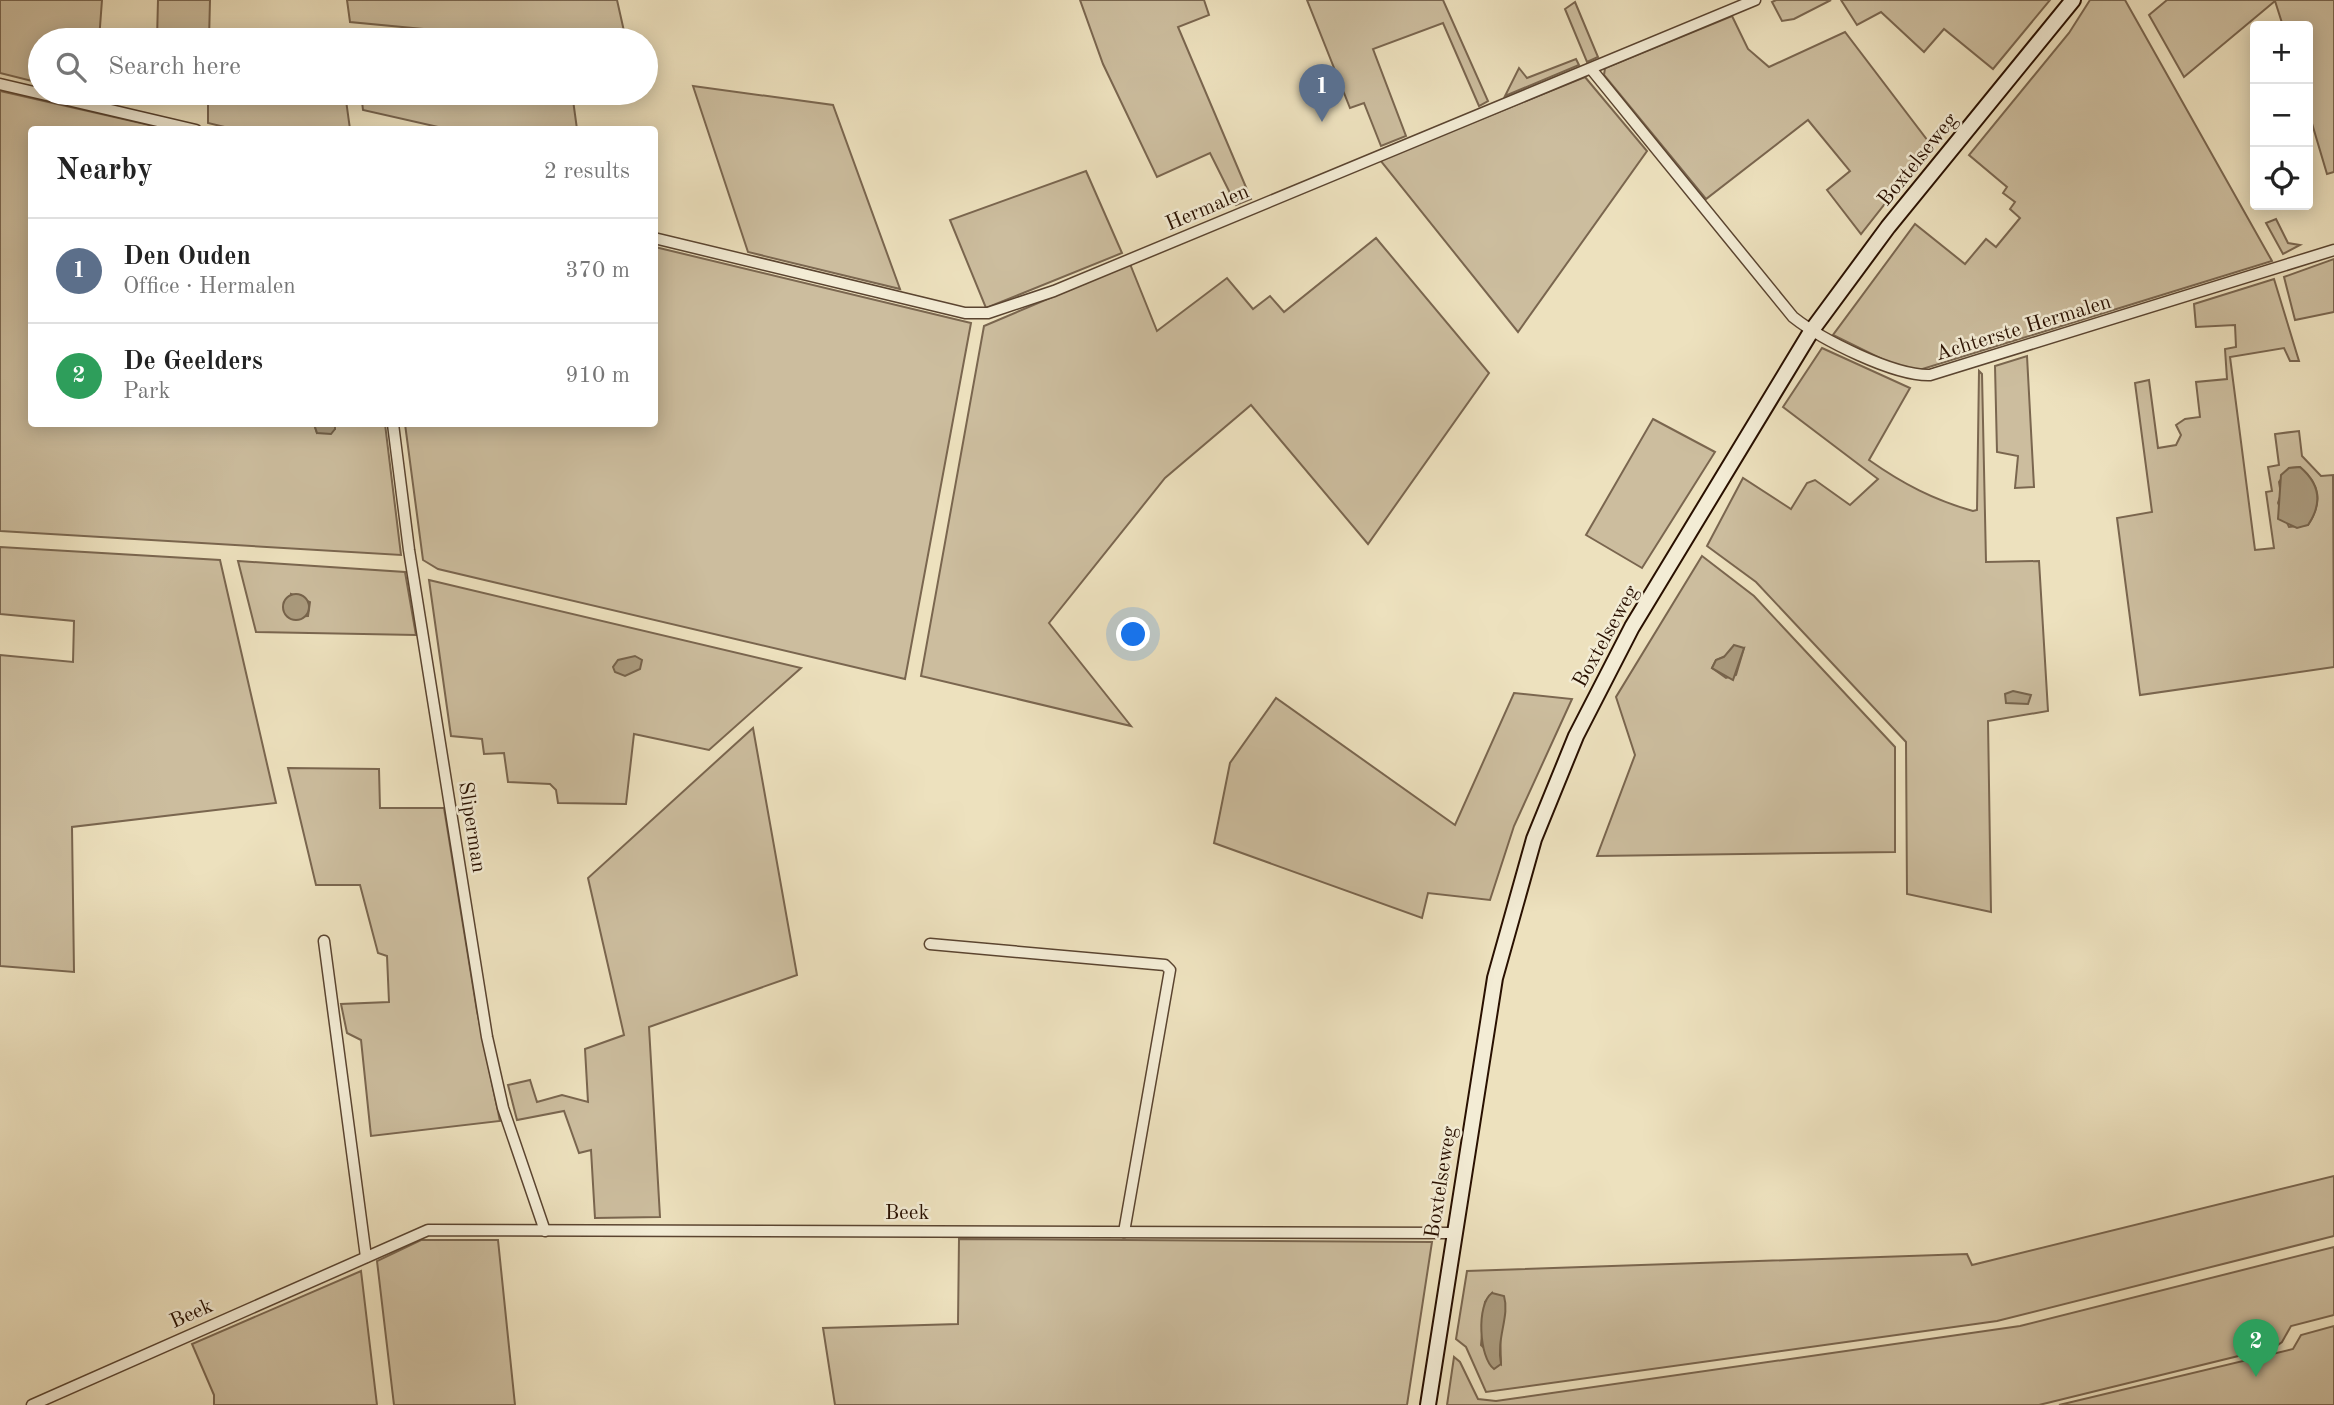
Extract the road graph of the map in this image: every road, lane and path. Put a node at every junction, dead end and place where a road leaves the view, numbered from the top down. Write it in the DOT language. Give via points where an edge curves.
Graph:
graph roads {
  1 [pos="1755,0"];
  2 [pos="2073,0"];
  3 [pos="1592,70"];
  4 [pos="0,85"];
  5 [pos="28,91"];
  6 [pos="87,105"];
  7 [pos="179,126"];
  8 [pos="658,239"];
  9 [pos="2334,250"];
  10 [pos="1812,330"];
  11 [pos="393,427"];
  12 [pos="324,941"];
  13 [pos="930,944"];
  14 [pos="545,1231"];
  15 [pos="1124,1232"];
  16 [pos="1454,1233"];
  17 [pos="366,1256"];
  18 [pos="32,1405"];
  19 [pos="1428,1405"];
  1 -- 3 [label="street, Hermalen"];
  2 -- 10 [label="main road, Boxtelseweg" via="1888,228"];
  3 -- 8 [label="street, Hermalen" via="1054,291 988,313 965,313"];
  3 -- 10 [label="street, Achterste Hermalen" via="1793,317"];
  4 -- 5 [label="street"];
  6 -- 7 [label="street"];
  9 -- 10 [label="street, Achterste Hermalen" via="1930,375 1899,372"];
  10 -- 16 [label="main road, Boxtelseweg" via="1632,627 1556,779 1495,978"];
  11 -- 14 [label="street, Sliperman" via="487,1037 503,1108"];
  12 -- 17 [label="street"];
  13 -- 15 [label="street" via="1165,965 1170,970"];
  14 -- 15 [label="street, Beek"];
  14 -- 17 [label="street, Beek" via="428,1230"];
  15 -- 16 [label="street, Beek"];
  16 -- 19 [label="main road, Boxtelseweg"];
  17 -- 18 [label="street, Beek"];
}
